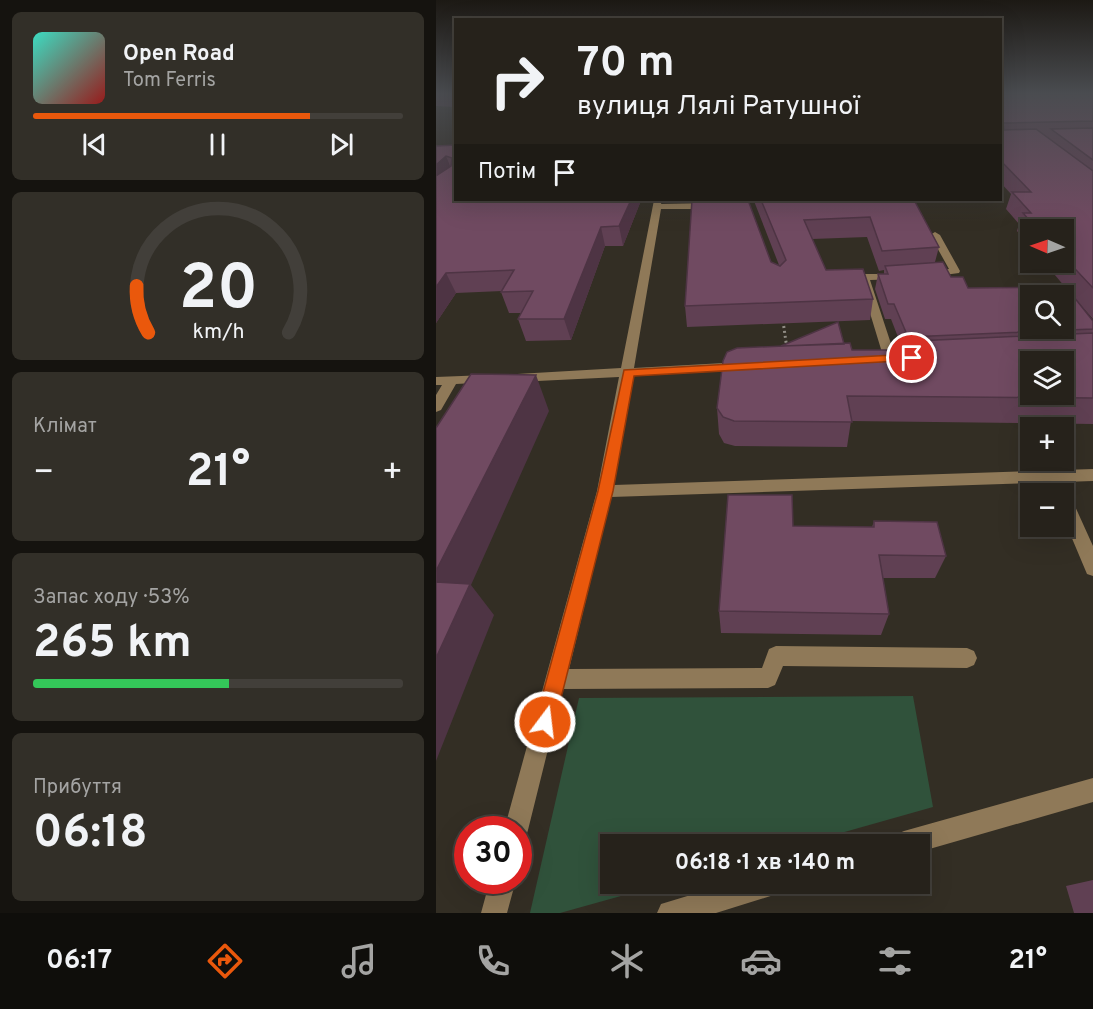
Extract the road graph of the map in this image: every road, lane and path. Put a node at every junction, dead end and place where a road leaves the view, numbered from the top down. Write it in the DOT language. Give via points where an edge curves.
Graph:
graph roads {
  1 [pos="657,203"];
  2 [pos="727,206"];
  3 [pos="935,235"];
  4 [pos="783,317"];
  5 [pos="890,359"];
  6 [pos="789,364"];
  7 [pos="629,372"];
  8 [pos="436,381"];
  9 [pos="451,381"];
  10 [pos="436,407"];
  11 [pos="1093,475"];
  12 [pos="1055,477"];
  13 [pos="1057,483"];
  14 [pos="605,491"];
  15 [pos="1074,523"];
  16 [pos="1093,568"];
  17 [pos="967,658"];
  18 [pos="557,679"];
  19 [pos="1093,790"];
  20 [pos="520,816"];
  21 [pos="930,837"];
  22 [pos="499,894"];
  23 [pos="736,894"];
  24 [pos="494,913"];
  25 [pos="670,913"];
  1 -- 2 [label="street"];
  1 -- 7 [label="street"];
  3 -- 5 [label="street" via="955,271 864,277"];
  4 -- 6 [label="path"];
  6 -- 7 [label="street"];
  7 -- 9 [label="street"];
  7 -- 14 [label="street"];
  8 -- 9 [label="street"];
  9 -- 10 [label="street"];
  11 -- 12 [label="street"];
  12 -- 13 [label="street"];
  12 -- 14 [label="street"];
  14 -- 18 [label="street"];
  15 -- 16 [label="street"];
  17 -- 18 [label="street" via="776,656 768,678"];
  18 -- 20 [label="street"];
  19 -- 21 [label="street"];
  22 -- 24 [label="street"];
  23 -- 25 [label="street"];
}
